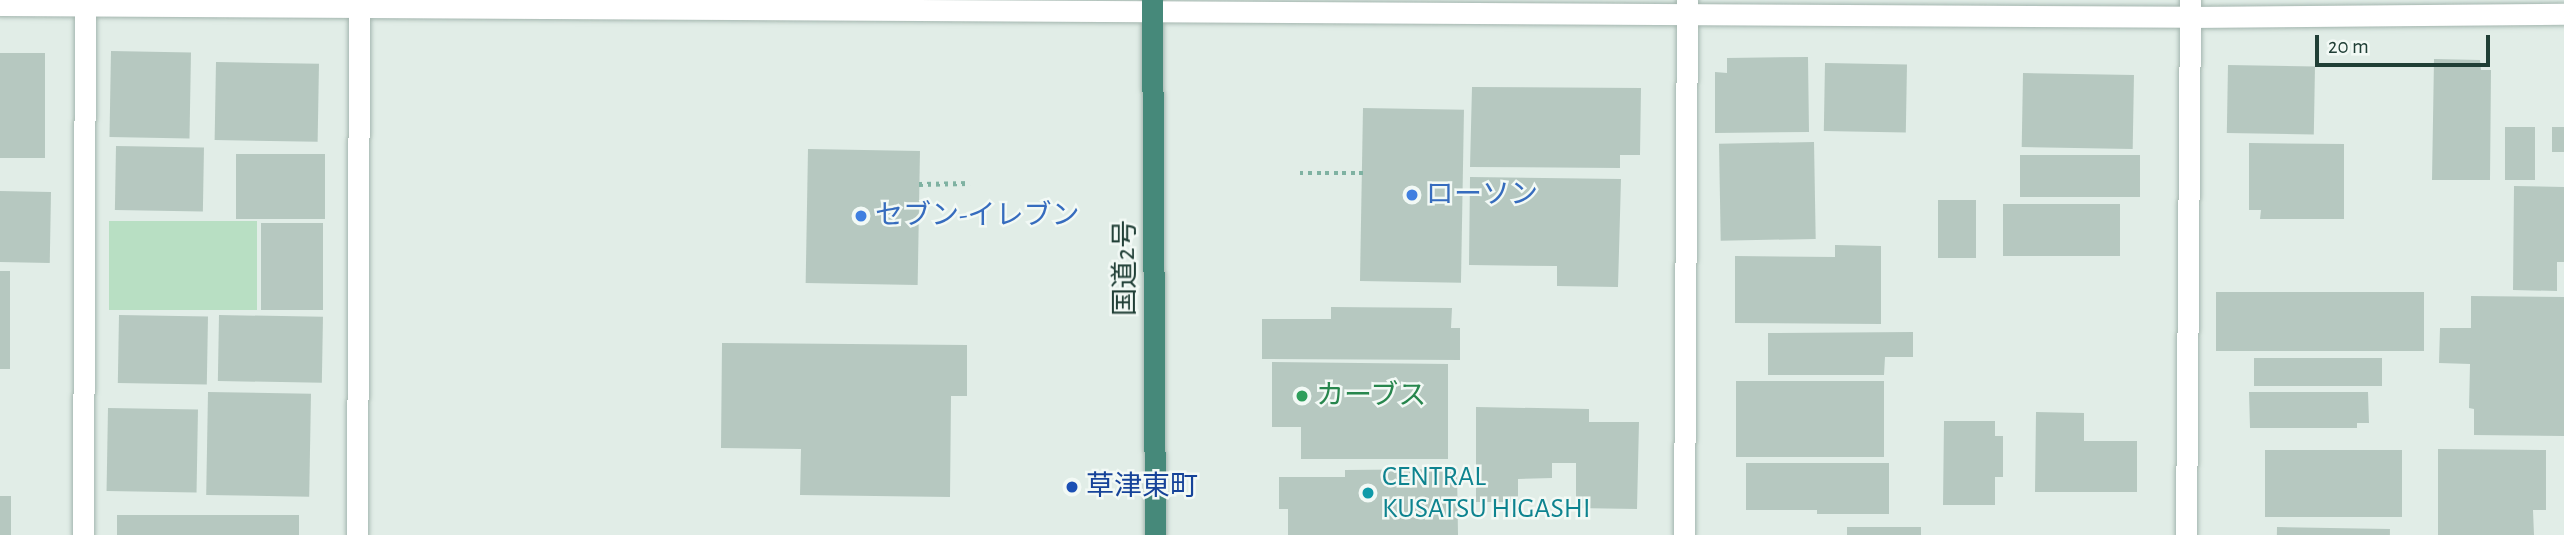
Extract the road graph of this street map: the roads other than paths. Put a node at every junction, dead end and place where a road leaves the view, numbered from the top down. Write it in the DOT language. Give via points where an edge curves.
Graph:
graph roads {
  1 [pos="85,2"];
  2 [pos="580,3"];
  3 [pos="0,5"];
  4 [pos="1152,6"];
  5 [pos="1687,6"];
  6 [pos="359,8"];
  7 [pos="2190,8"];
  8 [pos="2564,14"];
  9 [pos="83,535"];
  10 [pos="357,535"];
  11 [pos="1155,535"];
  12 [pos="1684,535"];
  13 [pos="2186,535"];
  1 -- 3 [label="street"];
  1 -- 6 [label="street"];
  1 -- 9 [label="street"];
  2 -- 4 [label="street"];
  2 -- 6 [label="street"];
  4 -- 5 [label="street"];
  4 -- 11 [label="highway, 国道2号"];
  5 -- 7 [label="street"];
  5 -- 12 [label="street"];
  6 -- 10 [label="street"];
  7 -- 8 [label="street"];
  7 -- 13 [label="street"];
}
